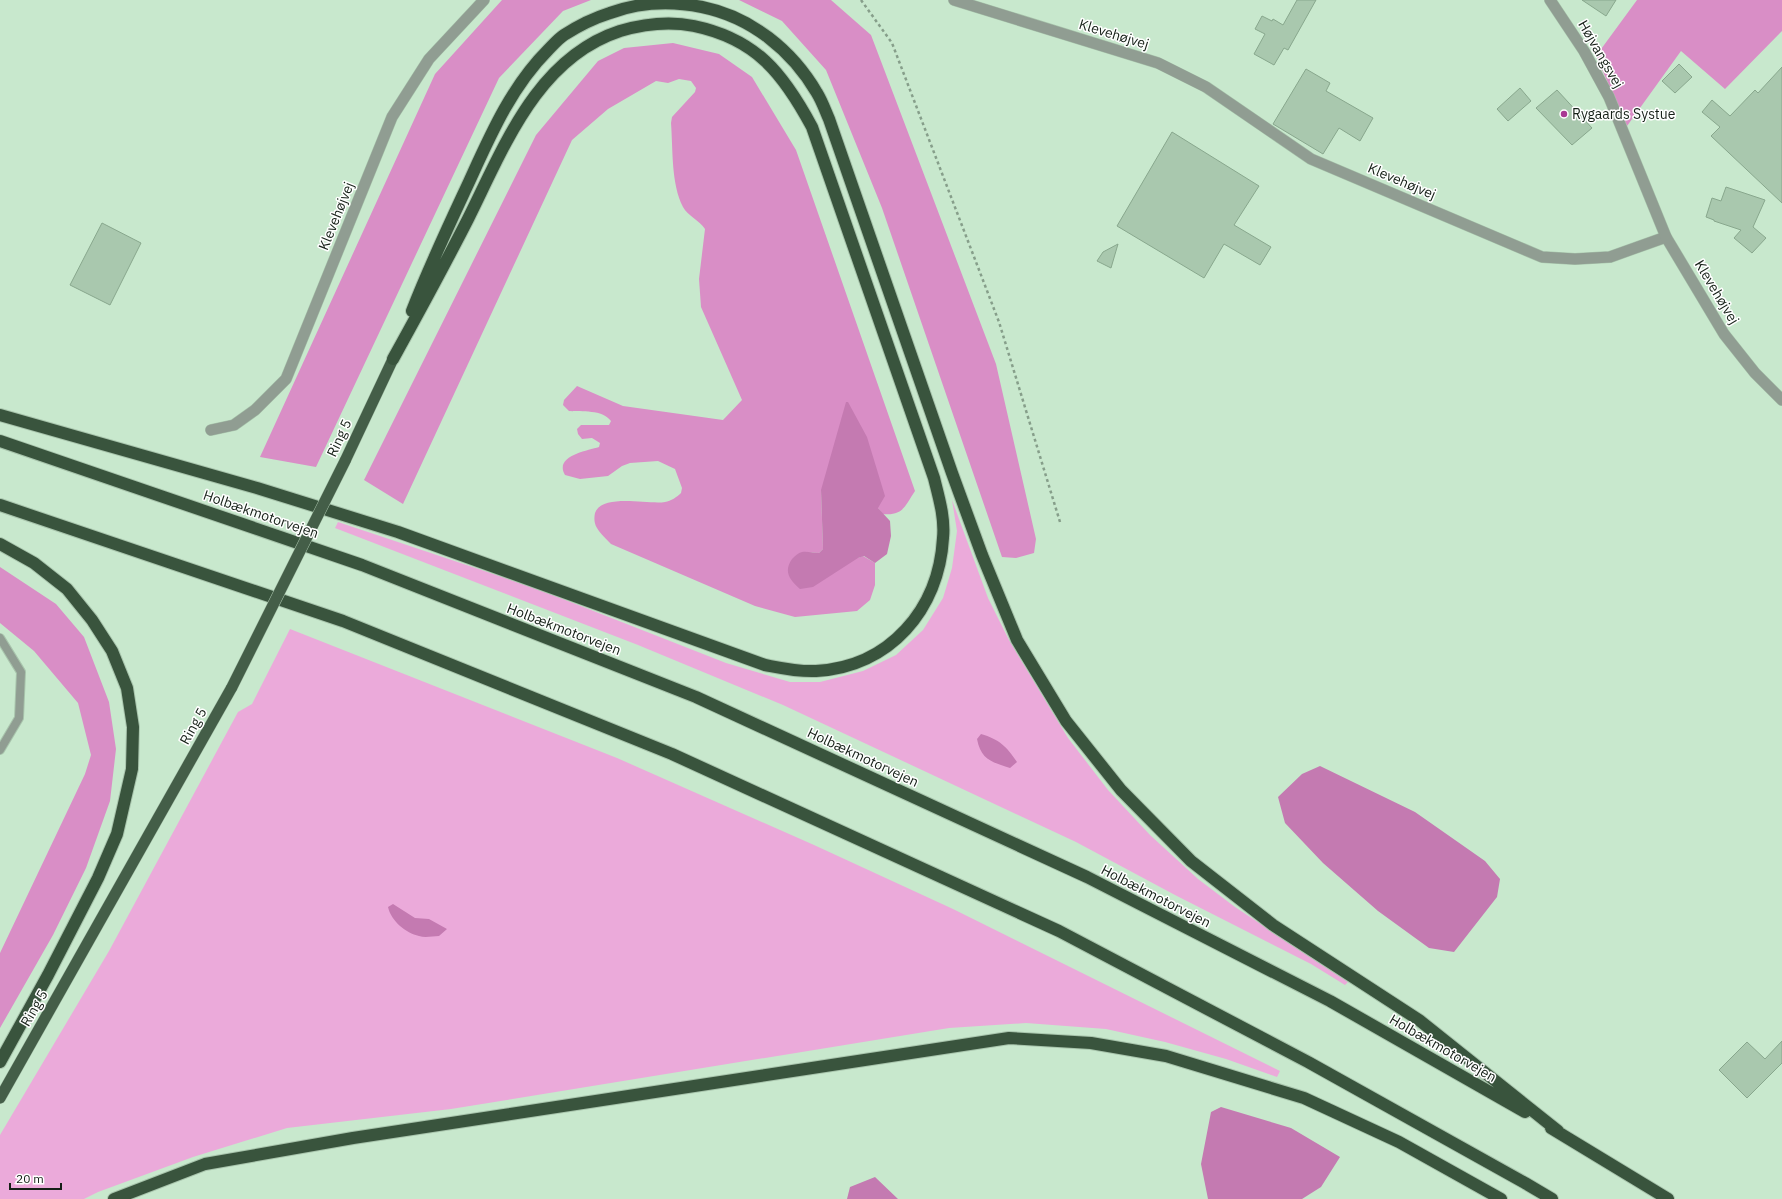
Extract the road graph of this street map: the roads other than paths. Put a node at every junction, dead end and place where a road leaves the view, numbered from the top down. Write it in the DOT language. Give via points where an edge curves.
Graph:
graph roads {
  1 [pos="484,0"];
  2 [pos="954,0"];
  3 [pos="1550,0"];
  4 [pos="1666,237"];
  5 [pos="393,359"];
  6 [pos="1782,400"];
  7 [pos="0,415"];
  8 [pos="211,430"];
  9 [pos="0,441"];
  10 [pos="0,505"];
  11 [pos="0,544"];
  12 [pos="0,638"];
  13 [pos="0,750"];
  14 [pos="0,1062"];
  15 [pos="0,1098"];
  16 [pos="1558,1131"];
  17 [pos="114,1199"];
  18 [pos="1501,1199"];
  19 [pos="1552,1199"];
  20 [pos="1668,1199"];
  1 -- 8 [label="street, Klevehøjvej" via="429,59 392,117 286,379 255,410 234,425"];
  2 -- 4 [label="street, Klevehøjvej" via="1158,63 1206,87 1311,159 1542,257 1575,260 1610,257"];
  3 -- 4 [label="street, Højvangsvej" via="1584,51 1609,97"];
  4 -- 6 [label="street, Klevehøjvej" via="1724,334"];
  5 -- 7 [label="highway" via="519,119 553,73 575,54 606,36 629,28 678,23 728,36 748,46 768,62 786,82 812,126 934,478 941,505 944,536 941,562 932,589 922,609 908,627 878,653 858,662 816,671 791,670 765,665 398,532 258,488"];
  5 -- 15 [label="highway, Ring 5, bridge" via="232,687"];
  5 -- 16 [label="highway" via="427,274 504,109 539,59 563,36 598,17 624,8 653,3 680,3 708,8 734,17 758,30 780,46 802,70 817,93 829,119 982,555 1018,640 1066,721 1121,790 1191,861 1273,925 1419,1020"];
  9 -- 16 [label="highway, Holbækmotorvejen" via="362,565 696,697 1100,884 1330,1001"];
  10 -- 19 [label="highway" via="343,621 672,754 1059,931 1308,1062"];
  11 -- 14 [label="highway" via="34,563 68,589 92,620 112,651 126,688 133,727 132,769 117,834 95,885"];
  12 -- 13 [label="lane" via="21,672 19,718"];
  16 -- 20 [label="highway, Holbækmotorvejen"];
  17 -- 18 [label="highway" via="205,1164 354,1138 1009,1038 1091,1043 1166,1056 1304,1098 1400,1142"];
}
